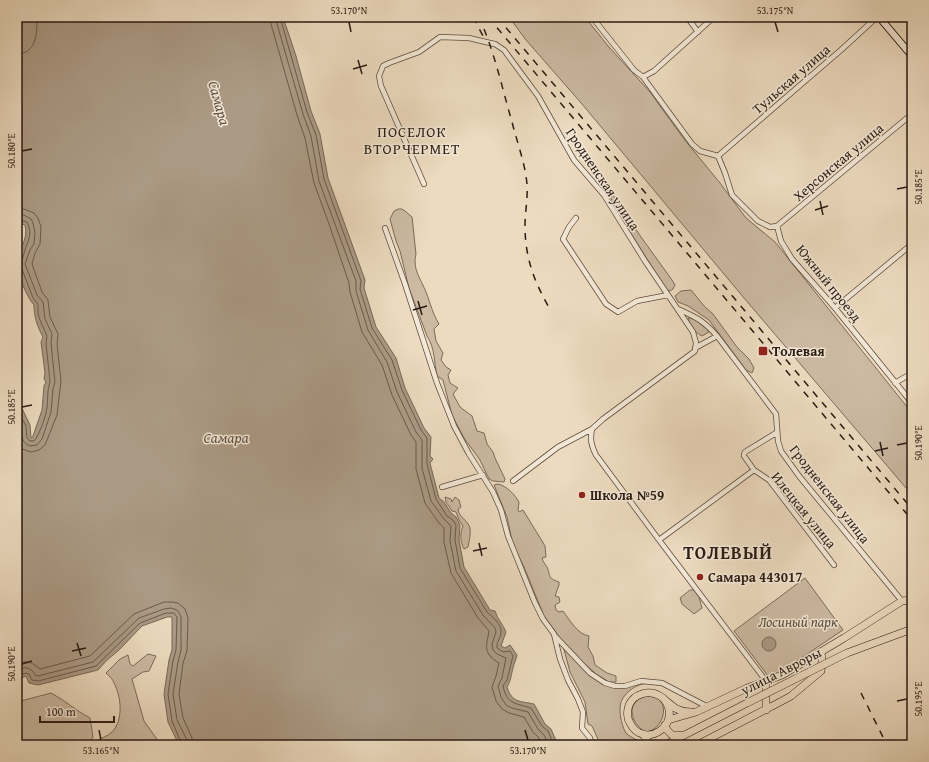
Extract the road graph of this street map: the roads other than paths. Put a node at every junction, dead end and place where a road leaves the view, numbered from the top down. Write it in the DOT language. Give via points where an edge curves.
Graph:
graph roads {
  1 [pos="592,17"];
  2 [pos="687,17"];
  3 [pos="714,17"];
  4 [pos="878,17"];
  5 [pos="698,32"];
  6 [pos="911,53"];
  7 [pos="643,77"];
  8 [pos="912,114"];
  9 [pos="718,156"];
  10 [pos="424,184"];
  11 [pos="576,218"];
  12 [pos="777,226"];
  13 [pos="385,228"];
  14 [pos="912,244"];
  15 [pos="668,295"];
  16 [pos="834,308"];
  17 [pos="677,309"];
  18 [pos="717,336"];
  19 [pos="696,348"];
  20 [pos="912,373"];
  21 [pos="896,383"];
  22 [pos="912,403"];
  23 [pos="592,429"];
  24 [pos="776,433"];
  25 [pos="754,470"];
  26 [pos="483,475"];
  27 [pos="514,481"];
  28 [pos="442,487"];
  29 [pos="659,540"];
  30 [pos="834,565"];
  31 [pos="912,600"];
  32 [pos="902,601"];
  33 [pos="912,629"];
  34 [pos="554,634"];
  35 [pos="821,652"];
  36 [pos="766,681"];
  37 [pos="663,698"];
  38 [pos="708,707"];
  39 [pos="766,710"];
  40 [pos="696,712"];
  41 [pos="667,723"];
  42 [pos="643,734"];
  43 [pos="686,735"];
  44 [pos="674,742"];
  45 [pos="592,745"];
  46 [pos="647,745"];
  47 [pos="665,745"];
  48 [pos="697,745"];
  1 -- 7 [label="street" via="634,70"];
  2 -- 5 [label="street"];
  3 -- 5 [label="street"];
  4 -- 6 [label="main road"];
  4 -- 9 [label="street, Тульская улица"];
  5 -- 7 [label="street" via="654,71"];
  7 -- 9 [label="street" via="692,144 700,151"];
  8 -- 12 [label="street, Херсонская улица"];
  9 -- 12 [label="street" via="732,195 758,221 770,227"];
  10 -- 15 [label="street, Гродненская улица" via="381,86 379,76 383,66 419,52 440,37 469,38 495,44 504,50 538,96 574,160 604,195"];
  11 -- 15 [label="street" via="563,239 606,304 618,312 637,302"];
  12 -- 16 [label="street, Южный проезд" via="781,241 792,259"];
  13 -- 26 [label="street" via="454,426"];
  14 -- 16 [label="street"];
  15 -- 17 [label="street, Гродненская улица"];
  16 -- 21 [label="street, Южный проезд"];
  17 -- 18 [label="street, Гродненская улица" via="707,324"];
  17 -- 19 [label="street, Гродненская улица" via="693,332"];
  18 -- 19 [label="street"];
  18 -- 24 [label="street, Гродненская улица" via="776,414"];
  19 -- 23 [label="street"];
  20 -- 21 [label="street"];
  21 -- 22 [label="street, Южный проезд"];
  23 -- 27 [label="street" via="558,448"];
  23 -- 29 [label="street" via="590,438 596,455"];
  24 -- 25 [label="street" via="744,454"];
  24 -- 32 [label="street, Гродненская улица" via="781,450 799,476"];
  25 -- 29 [label="street"];
  25 -- 30 [label="street, Илецкая улица" via="768,480"];
  26 -- 28 [label="street"];
  26 -- 34 [label="street" via="501,510 508,536 535,603"];
  29 -- 36 [label="street"];
  31 -- 32 [label="main road"];
  32 -- 35 [label="main road"];
  33 -- 43 [label="main road, улица Авроры, bridge" via="847,652"];
  34 -- 38 [label="street" via="590,673 605,683 615,686 642,681 662,683"];
  34 -- 45 [label="street" via="565,673 583,712 582,728"];
  35 -- 36 [label="main road" via="788,672"];
  35 -- 39 [label="main road" via="821,671 791,696"];
  36 -- 38 [label="main road"];
  36 -- 39 [label="main road"];
  37 -- 40 [label="main road" via="676,709"];
  37 -- 41 [label="main road" via="669,710"];
  37 -- 42 [label="main road" via="646,693 636,697 629,705 627,713 630,724"];
  38 -- 40 [label="main road"];
  39 -- 48 [label="main road"];
  40 -- 41 [label="main road"];
  41 -- 42 [label="main road" via="657,733"];
  41 -- 43 [label="main road" via="667,730 672,734"];
  42 -- 46 [label="main road"];
  43 -- 44 [label="main road, улица Авроры"];
  44 -- 47 [label="main road, улица Авроры"];
}
